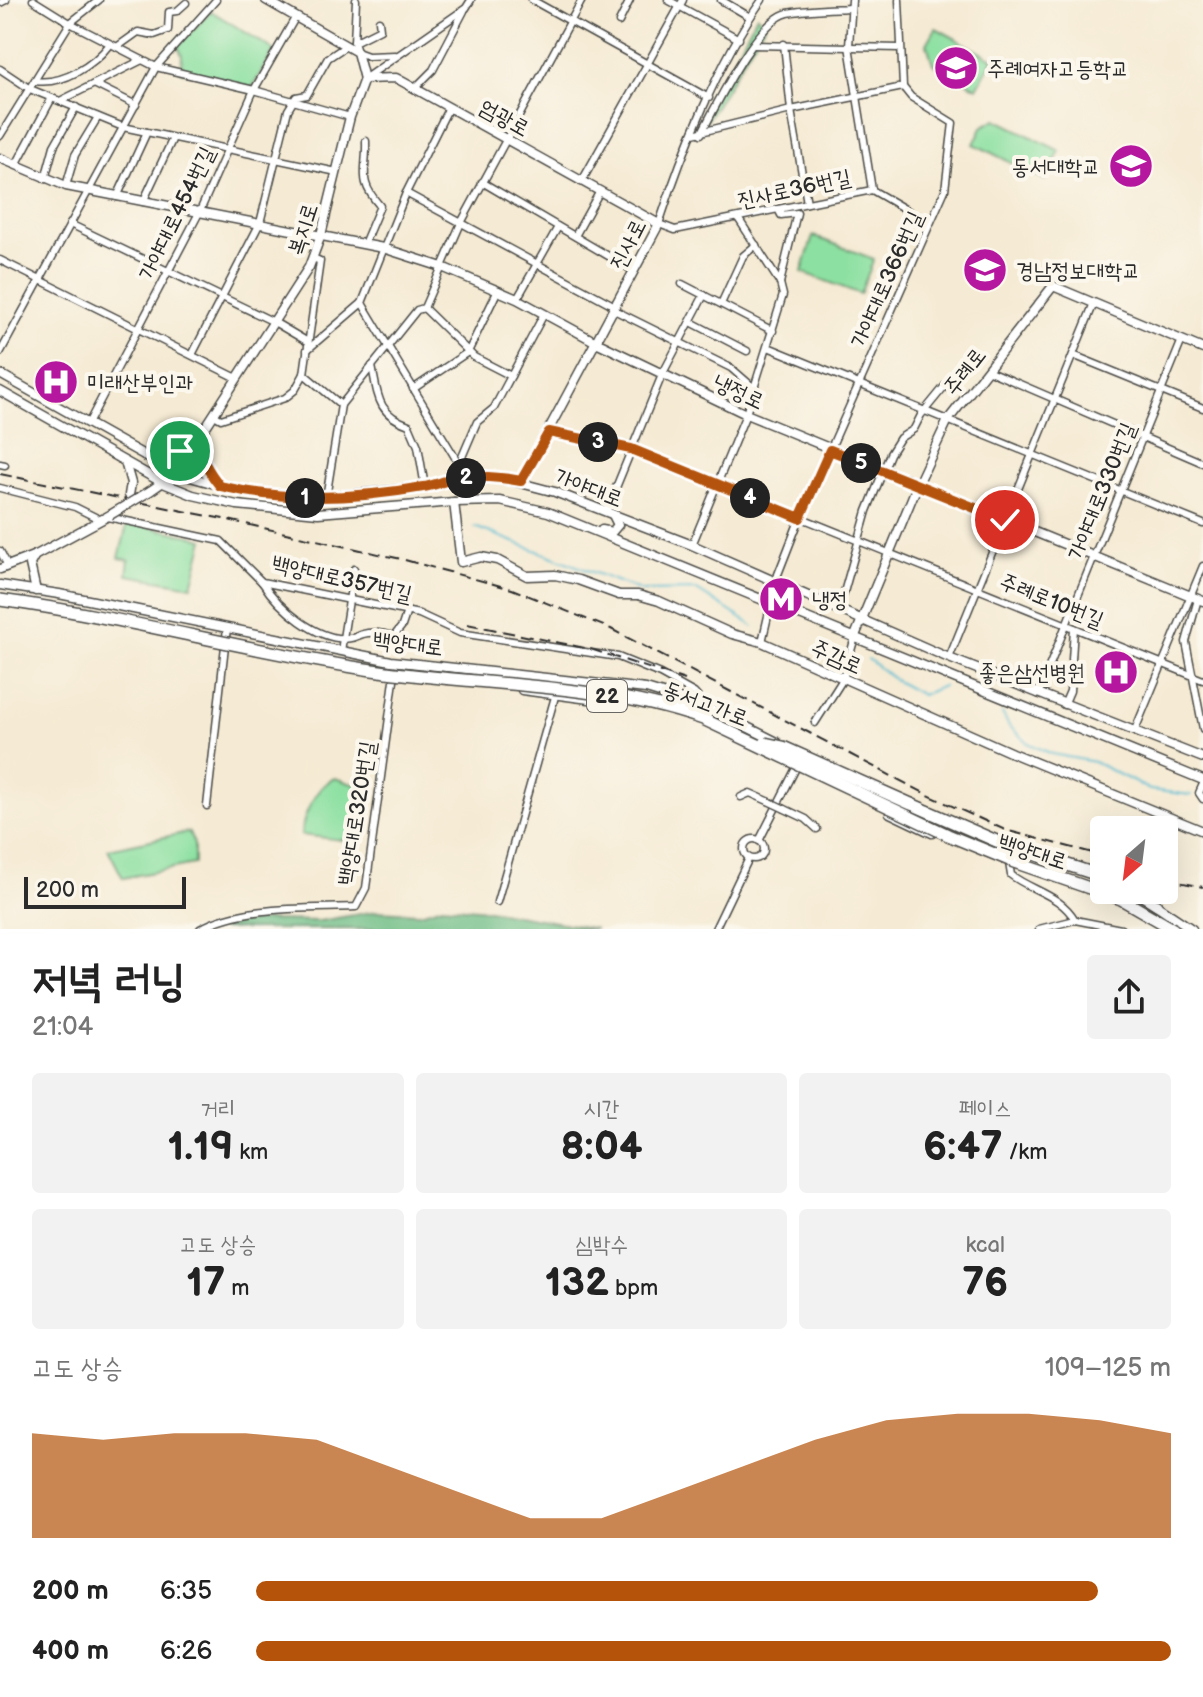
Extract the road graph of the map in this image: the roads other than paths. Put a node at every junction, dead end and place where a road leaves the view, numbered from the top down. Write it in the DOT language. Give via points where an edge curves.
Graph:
graph roads {
  1 [pos="6,0"];
  2 [pos="33,0"];
  3 [pos="99,0"];
  4 [pos="216,0"];
  5 [pos="266,0"];
  6 [pos="356,0"];
  7 [pos="471,0"];
  8 [pos="532,0"];
  9 [pos="582,0"];
  10 [pos="630,0"];
  11 [pos="668,0"];
  12 [pos="762,0"];
  13 [pos="899,0"];
  14 [pos="723,1"];
  15 [pos="0,3"];
  16 [pos="186,3"];
  17 [pos="680,3"];
  18 [pos="852,4"];
  19 [pos="466,8"];
  20 [pos="750,17"];
  21 [pos="295,18"];
  22 [pos="379,21"];
  23 [pos="570,21"];
  24 [pos="619,22"];
  25 [pos="70,23"];
  26 [pos="739,39"];
  27 [pos="784,44"];
  28 [pos="753,45"];
  29 [pos="114,46"];
  30 [pos="353,46"];
  31 [pos="849,46"];
  32 [pos="900,48"];
  33 [pos="398,55"];
  34 [pos="142,60"];
  35 [pos="647,64"];
  36 [pos="156,67"];
  37 [pos="0,69"];
  38 [pos="364,79"];
  39 [pos="35,81"];
  40 [pos="96,83"];
  41 [pos="903,87"];
  42 [pos="415,88"];
  43 [pos="30,89"];
  44 [pos="254,90"];
  45 [pos="857,95"];
  46 [pos="52,98"];
  47 [pos="709,98"];
  48 [pos="60,101"];
  49 [pos="294,101"];
  50 [pos="136,105"];
  51 [pos="76,107"];
  52 [pos="449,107"];
  53 [pos="791,110"];
  54 [pos="98,117"];
  55 [pos="350,117"];
  56 [pos="123,127"];
  57 [pos="147,132"];
  58 [pos="697,134"];
  59 [pos="0,136"];
  60 [pos="173,138"];
  61 [pos="505,138"];
  62 [pos="366,141"];
  63 [pos="228,149"];
  64 [pos="0,158"];
  65 [pos="275,159"];
  66 [pos="16,167"];
  67 [pos="337,172"];
  68 [pos="45,179"];
  69 [pos="582,181"];
  70 [pos="482,182"];
  71 [pos="66,186"];
  72 [pos="872,190"];
  73 [pos="88,191"];
  74 [pos="600,191"];
  75 [pos="406,193"];
  76 [pos="117,197"];
  77 [pos="143,202"];
  78 [pos="807,203"];
  79 [pos="778,209"];
  80 [pos="200,211"];
  81 [pos="738,218"];
  82 [pos="260,223"];
  83 [pos="461,223"];
  84 [pos="929,223"];
  85 [pos="70,224"];
  86 [pos="659,224"];
  87 [pos="558,227"];
  88 [pos="321,235"];
  89 [pos="575,236"];
  90 [pos="364,244"];
  91 [pos="756,245"];
  92 [pos="383,248"];
  93 [pos="313,258"];
  94 [pos="0,260"];
  95 [pos="538,264"];
  96 [pos="442,267"];
  97 [pos="168,271"];
  98 [pos="634,271"];
  99 [pos="40,280"];
  100 [pos="780,283"];
  101 [pos="682,284"];
  102 [pos="498,290"];
  103 [pos="704,295"];
  104 [pos="221,297"];
  105 [pos="517,299"];
  106 [pos="362,303"];
  107 [pos="1094,303"];
  108 [pos="721,304"];
  109 [pos="424,308"];
  110 [pos="614,308"];
  111 [pos="544,314"];
  112 [pos="274,322"];
  113 [pos="691,322"];
  114 [pos="138,329"];
  115 [pos="773,331"];
  116 [pos="1182,340"];
  117 [pos="596,342"];
  118 [pos="679,343"];
  119 [pos="308,346"];
  120 [pos="768,347"];
  121 [pos="388,348"];
  122 [pos="1203,349"];
  123 [pos="747,351"];
  124 [pos="468,352"];
  125 [pos="0,353"];
  126 [pos="192,355"];
  127 [pos="1073,355"];
  128 [pos="372,366"];
  129 [pos="987,370"];
  130 [pos="0,374"];
  131 [pos="304,374"];
  132 [pos="662,375"];
  133 [pos="511,376"];
  134 [pos="953,376"];
  135 [pos="237,378"];
  136 [pos="859,383"];
  137 [pos="754,388"];
  138 [pos="413,389"];
  139 [pos="0,391"];
  140 [pos="1161,391"];
  141 [pos="1054,400"];
  142 [pos="341,405"];
  143 [pos="1203,408"];
  144 [pos="925,411"];
  145 [pos="746,414"];
  146 [pos="214,415"];
  147 [pos="948,420"];
  148 [pos="88,424"];
  149 [pos="549,432"];
  150 [pos="1142,437"];
  151 [pos="198,439"];
  152 [pos="192,448"];
  153 [pos="631,449"];
  154 [pos="830,450"];
  155 [pos="1032,454"];
  156 [pos="146,457"];
  157 [pos="125,461"];
  158 [pos="1203,463"];
  159 [pos="459,464"];
  160 [pos="882,471"];
  161 [pos="176,473"];
  162 [pos="461,478"];
  163 [pos="521,481"];
  164 [pos="163,483"];
  165 [pos="716,484"];
  166 [pos="220,486"];
  167 [pos="917,486"];
  168 [pos="425,487"];
  169 [pos="0,488"];
  170 [pos="1121,490"];
  171 [pos="326,498"];
  172 [pos="454,502"];
  173 [pos="123,507"];
  174 [pos="609,514"];
  175 [pos="106,517"];
  176 [pos="800,518"];
  177 [pos="1005,520"];
  178 [pos="571,521"];
  179 [pos="1203,524"];
  180 [pos="858,542"];
  181 [pos="692,545"];
  182 [pos="0,551"];
  183 [pos="888,554"];
  184 [pos="36,555"];
  185 [pos="1093,557"];
  186 [pos="1203,566"];
  187 [pos="4,568"];
  188 [pos="354,569"];
  189 [pos="262,582"];
  190 [pos="775,582"];
  191 [pos="0,585"];
  192 [pos="976,590"];
  193 [pos="36,591"];
  194 [pos="0,593"];
  195 [pos="1197,599"];
  196 [pos="350,600"];
  197 [pos="0,603"];
  198 [pos="771,603"];
  199 [pos="839,610"];
  200 [pos="407,611"];
  201 [pos="862,620"];
  202 [pos="1066,625"];
  203 [pos="227,628"];
  204 [pos="1074,628"];
  205 [pos="855,636"];
  206 [pos="343,638"];
  207 [pos="762,642"];
  208 [pos="913,643"];
  209 [pos="225,647"];
  210 [pos="884,648"];
  211 [pos="341,651"];
  212 [pos="949,658"];
  213 [pos="397,661"];
  214 [pos="1163,664"];
  215 [pos="395,677"];
  216 [pos="1195,677"];
  217 [pos="561,678"];
  218 [pos="843,679"];
  219 [pos="1203,680"];
  220 [pos="1038,694"];
  221 [pos="556,695"];
  222 [pos="1064,705"];
  223 [pos="709,708"];
  224 [pos="815,723"];
  225 [pos="1203,729"];
  226 [pos="1135,730"];
  227 [pos="803,755"];
  228 [pos="1203,758"];
  229 [pos="796,768"];
  230 [pos="1203,779"];
  231 [pos="828,780"];
  232 [pos="741,797"];
  233 [pos="1203,799"];
  234 [pos="207,806"];
  235 [pos="817,829"];
  236 [pos="1203,831"];
  237 [pos="759,841"];
  238 [pos="749,858"];
  239 [pos="1009,863"];
  240 [pos="1090,877"];
  241 [pos="1090,878"];
  242 [pos="497,902"];
  243 [pos="1139,904"];
  244 [pos="1157,905"];
  245 [pos="1127,906"];
  246 [pos="1152,917"];
  247 [pos="1075,920"];
  248 [pos="1181,927"];
  249 [pos="200,929"];
  250 [pos="715,929"];
  251 [pos="1039,929"];
  252 [pos="1121,929"];
  253 [pos="1203,929"];
  1 -- 15 [label="street"];
  2 -- 25 [label="street"];
  3 -- 25 [label="street"];
  4 -- 36 [label="street"];
  5 -- 21 [label="main road"];
  6 -- 30 [label="street"];
  7 -- 19 [label="street"];
  8 -- 23 [label="street"];
  9 -- 23 [label="street"];
  10 -- 24 [label="street"];
  11 -- 17 [label="street"];
  12 -- 20 [label="street, 진사로"];
  13 -- 32 [label="street"];
  14 -- 20 [label="street"];
  16 -- 29 [label="street" via="169,12 168,30 154,35 138,32"];
  17 -- 26 [label="street"];
  17 -- 35 [label="street"];
  18 -- 28 [label="street" via="785,14"];
  18 -- 31 [label="street"];
  19 -- 33 [label="street"];
  19 -- 42 [label="street" via="433,70"];
  20 -- 26 [label="street, 진사로"];
  21 -- 30 [label="main road"];
  21 -- 44 [label="street, 가야대로454번길"];
  22 -- 30 [label="street" via="380,29"];
  23 -- 35 [label="street"];
  23 -- 61 [label="street"];
  25 -- 29 [label="street"];
  25 -- 39 [label="street"];
  26 -- 47 [label="street, 진사로"];
  27 -- 28 [label="street"];
  27 -- 31 [label="street"];
  27 -- 53 [label="street"];
  28 -- 58 [label="street"];
  29 -- 34 [label="street"];
  29 -- 39 [label="street" via="85,68 49,83"];
  30 -- 33 [label="street" via="379,57"];
  30 -- 38 [label="main road"];
  30 -- 49 [label="street" via="328,58 307,95"];
  31 -- 32 [label="street"];
  31 -- 45 [label="street"];
  32 -- 41 [label="street"];
  33 -- 38 [label="street"];
  34 -- 36 [label="street"];
  34 -- 40 [label="street"];
  35 -- 47 [label="street"];
  35 -- 69 [label="street"];
  36 -- 44 [label="street"];
  36 -- 50 [label="street"];
  37 -- 43 [label="street"];
  38 -- 42 [label="main road, 엄광로" via="396,78"];
  38 -- 55 [label="main road, 복지로"];
  39 -- 43 [label="street"];
  40 -- 48 [label="street"];
  40 -- 50 [label="street"];
  41 -- 45 [label="street"];
  41 -- 84 [label="street, 가야대로366번길" via="953,123 945,190"];
  42 -- 52 [label="main road, 엄광로"];
  43 -- 46 [label="street"];
  43 -- 59 [label="street"];
  44 -- 49 [label="street"];
  44 -- 63 [label="street, 가야대로454번길"];
  45 -- 53 [label="street"];
  45 -- 72 [label="street"];
  46 -- 48 [label="street"];
  46 -- 66 [label="street"];
  47 -- 58 [label="street, 진사로"];
  48 -- 51 [label="street"];
  49 -- 55 [label="street"];
  49 -- 65 [label="street"];
  50 -- 56 [label="street"];
  51 -- 54 [label="street"];
  51 -- 68 [label="street" via="54,146"];
  52 -- 61 [label="main road, 엄광로"];
  52 -- 75 [label="street"];
  53 -- 58 [label="street"];
  53 -- 78 [label="street"];
  54 -- 56 [label="street"];
  54 -- 71 [label="street" via="78,149"];
  55 -- 67 [label="main road, 복지로"];
  56 -- 57 [label="street"];
  56 -- 73 [label="street"];
  57 -- 60 [label="street"];
  57 -- 76 [label="street"];
  58 -- 86 [label="street, 진사로" via="676,173"];
  60 -- 63 [label="street"];
  60 -- 77 [label="street"];
  61 -- 69 [label="main road, 엄광로"];
  61 -- 70 [label="street"];
  62 -- 90 [label="street" via="363,180 380,206"];
  63 -- 65 [label="street"];
  63 -- 80 [label="street, 가야대로454번길"];
  64 -- 66 [label="main road, 냉정로"];
  65 -- 67 [label="street"];
  65 -- 82 [label="street"];
  66 -- 68 [label="main road, 냉정로"];
  67 -- 88 [label="main road, 복지로"];
  68 -- 71 [label="main road, 냉정로"];
  69 -- 74 [label="main road, 엄광로"];
  70 -- 83 [label="street"];
  70 -- 87 [label="street"];
  71 -- 73 [label="main road, 냉정로"];
  72 -- 78 [label="street, 진사로36번길"];
  72 -- 84 [label="street, 진사로36번길"];
  73 -- 76 [label="main road, 냉정로"];
  73 -- 85 [label="street"];
  74 -- 86 [label="main road, 엄광로"];
  74 -- 89 [label="street"];
  75 -- 83 [label="street"];
  75 -- 92 [label="street"];
  76 -- 77 [label="main road, 냉정로"];
  77 -- 80 [label="main road, 냉정로"];
  78 -- 79 [label="street, 진사로36번길"];
  79 -- 81 [label="street, 진사로36번길"];
  79 -- 100 [label="street" via="781,215 797,213"];
  80 -- 82 [label="main road, 냉정로"];
  80 -- 97 [label="street, 가야대로454번길"];
  81 -- 86 [label="street, 진사로36번길" via="675,230"];
  81 -- 91 [label="street"];
  82 -- 88 [label="main road, 냉정로"];
  82 -- 104 [label="street"];
  83 -- 95 [label="street"];
  83 -- 96 [label="street"];
  84 -- 136 [label="street, 가야대로366번길"];
  85 -- 97 [label="street"];
  85 -- 99 [label="street"];
  86 -- 98 [label="main road, 진사로"];
  87 -- 89 [label="street"];
  87 -- 95 [label="street"];
  88 -- 90 [label="main road, 냉정로"];
  88 -- 93 [label="main road, 복지로"];
  89 -- 98 [label="street"];
  90 -- 92 [label="main road, 냉정로"];
  91 -- 100 [label="street"];
  91 -- 108 [label="street" via="743,256"];
  92 -- 96 [label="main road, 냉정로"];
  92 -- 106 [label="street"];
  93 -- 112 [label="main road, 복지로"];
  93 -- 119 [label="street" via="320,261"];
  94 -- 99 [label="street"];
  95 -- 105 [label="street"];
  95 -- 110 [label="street"];
  96 -- 102 [label="main road, 냉정로"];
  96 -- 109 [label="street"];
  97 -- 104 [label="street"];
  97 -- 114 [label="street, 가야대로454번길"];
  98 -- 110 [label="main road, 진사로"];
  99 -- 114 [label="street"];
  99 -- 125 [label="street"];
  100 -- 115 [label="street" via="783,295"];
  101 -- 103 [label="street"];
  102 -- 105 [label="main road, 냉정로"];
  102 -- 124 [label="street"];
  103 -- 108 [label="street"];
  103 -- 113 [label="street"];
  104 -- 112 [label="street"];
  104 -- 126 [label="street"];
  105 -- 111 [label="main road, 냉정로"];
  106 -- 119 [label="street"];
  106 -- 121 [label="street"];
  107 -- 116 [label="main road, 주례로"];
  107 -- 127 [label="street"];
  107 -- 129 [label="main road, 주례로" via="1053,286"];
  108 -- 115 [label="street"];
  109 -- 121 [label="street"];
  109 -- 124 [label="street"];
  110 -- 117 [label="main road, 진사로"];
  110 -- 118 [label="street"];
  111 -- 117 [label="main road, 냉정로"];
  111 -- 133 [label="street"];
  112 -- 119 [label="street"];
  112 -- 135 [label="main road, 복지로"];
  113 -- 118 [label="street"];
  113 -- 123 [label="street"];
  114 -- 126 [label="street"];
  114 -- 148 [label="street, 가야대로454번길"];
  115 -- 120 [label="street"];
  116 -- 122 [label="main road, 주례로"];
  116 -- 140 [label="street, 가야대로330번길"];
  117 -- 132 [label="main road, 냉정로"];
  117 -- 149 [label="main road, 진사로"];
  118 -- 132 [label="street"];
  118 -- 137 [label="street" via="731,368"];
  119 -- 131 [label="street"];
  120 -- 136 [label="street"];
  120 -- 137 [label="street"];
  121 -- 128 [label="street"];
  121 -- 138 [label="street"];
  124 -- 133 [label="street"];
  124 -- 138 [label="street"];
  126 -- 135 [label="street"];
  127 -- 140 [label="street"];
  127 -- 141 [label="street"];
  128 -- 142 [label="street"];
  128 -- 168 [label="street" via="382,408 393,420 409,425"];
  129 -- 141 [label="street"];
  129 -- 147 [label="main road, 주례로"];
  130 -- 148 [label="main road, 가야대로"];
  131 -- 142 [label="street"];
  131 -- 146 [label="street" via="285,398 221,419"];
  132 -- 145 [label="main road, 냉정로"];
  132 -- 153 [label="street"];
  133 -- 159 [label="street" via="494,408 477,422"];
  134 -- 144 [label="street"];
  135 -- 146 [label="main road, 복지로"];
  136 -- 144 [label="street"];
  136 -- 154 [label="street, 가야대로366번길"];
  137 -- 145 [label="street"];
  138 -- 159 [label="street"];
  139 -- 157 [label="main road, 가야대로"];
  140 -- 143 [label="street"];
  140 -- 150 [label="street, 가야대로330번길"];
  141 -- 150 [label="street"];
  141 -- 155 [label="street"];
  142 -- 171 [label="street"];
  144 -- 147 [label="street"];
  144 -- 160 [label="street" via="914,429 900,438"];
  145 -- 154 [label="main road, 냉정로"];
  145 -- 165 [label="street"];
  146 -- 151 [label="main road, 복지로"];
  147 -- 155 [label="street"];
  147 -- 167 [label="main road, 주례로"];
  148 -- 156 [label="main road, 가야대로"];
  149 -- 153 [label="street, 주례로10번길"];
  149 -- 163 [label="main road, 진사로"];
  150 -- 158 [label="street"];
  150 -- 170 [label="street, 가야대로330번길"];
  151 -- 152 [label="main road, 복지로"];
  151 -- 166 [label="main road" via="206,467"];
  152 -- 156 [label="main road"];
  152 -- 161 [label="main road, 복지로"];
  153 -- 165 [label="street, 주례로10번길"];
  153 -- 174 [label="street"];
  154 -- 160 [label="main road, 냉정로"];
  154 -- 176 [label="street, 가야대로366번길"];
  155 -- 170 [label="street"];
  155 -- 177 [label="street"];
  156 -- 161 [label="main road, 가야대로"];
  157 -- 164 [label="main road, 가야대로"];
  157 -- 173 [label="main road, bridge" via="131,483"];
  159 -- 162 [label="street"];
  160 -- 167 [label="main road, 냉정로"];
  160 -- 180 [label="street"];
  161 -- 164 [label="main road, 복지로"];
  161 -- 166 [label="main road, 가야대로"];
  162 -- 163 [label="main road, 가야대로"];
  162 -- 168 [label="main road, 가야대로"];
  163 -- 174 [label="main road, 가야대로"];
  164 -- 172 [label="main road, 가야대로" via="193,495 285,512"];
  164 -- 173 [label="main road, 복지로, bridge"];
  165 -- 176 [label="street, 주례로10번길"];
  165 -- 181 [label="street"];
  166 -- 171 [label="main road, 가야대로"];
  167 -- 177 [label="main road, 냉정로"];
  167 -- 183 [label="main road, 주례로"];
  168 -- 171 [label="main road, 가야대로"];
  169 -- 175 [label="street, 백양대로357번길"];
  170 -- 179 [label="street"];
  170 -- 185 [label="street, 가야대로330번길"];
  172 -- 178 [label="main road, 가야대로" via="500,501"];
  172 -- 207 [label="main road, 주감로" via="461,562 497,560 527,576 555,575 619,595 648,598"];
  173 -- 175 [label="main road, 복지로, bridge"];
  174 -- 178 [label="main road" via="618,525 612,532"];
  174 -- 181 [label="main road, 가야대로"];
  175 -- 184 [label="main road, 복지로"];
  175 -- 189 [label="street, 백양대로357번길" via="221,541"];
  176 -- 180 [label="street, 주례로10번길"];
  176 -- 190 [label="street, 가야대로366번길"];
  177 -- 185 [label="main road, 냉정로"];
  177 -- 192 [label="street"];
  178 -- 198 [label="main road, 가야대로"];
  180 -- 183 [label="street, 주례로10번길"];
  180 -- 199 [label="street"];
  181 -- 190 [label="main road, 가야대로"];
  182 -- 187 [label="street"];
  183 -- 192 [label="street, 주례로10번길"];
  183 -- 201 [label="main road, 주례로"];
  184 -- 187 [label="main road, 복지로"];
  184 -- 193 [label="main road" via="30,564"];
  185 -- 195 [label="main road, 냉정로"];
  185 -- 202 [label="street, 가야대로330번길"];
  186 -- 195 [label="street"];
  188 -- 196 [label="street"];
  189 -- 196 [label="street, 백양대로357번길"];
  189 -- 206 [label="street" via="310,629"];
  190 -- 199 [label="main road, 가야대로"];
  191 -- 193 [label="main road, 백양대로"];
  192 -- 202 [label="street, 주례로10번길"];
  192 -- 212 [label="street"];
  193 -- 203 [label="main road, 백양대로"];
  194 -- 241 [label="highway, 동서고가로 / 22, bridge" via="371,663 649,695 706,713 932,822"];
  195 -- 214 [label="street"];
  195 -- 216 [label="street" via="1186,642"];
  196 -- 200 [label="street, 백양대로357번길"];
  196 -- 206 [label="street"];
  197 -- 209 [label="main road, 백양대로"];
  197 -- 231 [label="highway, 동서고가로 / 22, bridge" via="81,612 371,670 649,702 703,719"];
  198 -- 205 [label="main road, 가야대로"];
  198 -- 207 [label="street"];
  199 -- 201 [label="main road, 가야대로"];
  200 -- 206 [label="street" via="398,634"];
  200 -- 223 [label="street, 백양대로357번길" via="460,633 618,657 694,693"];
  201 -- 205 [label="main road, 주례로"];
  201 -- 208 [label="main road, 가야대로"];
  202 -- 204 [label="street, 주례로10번길"];
  202 -- 220 [label="street, 가야대로330번길"];
  203 -- 209 [label="street"];
  203 -- 211 [label="main road, 백양대로"];
  204 -- 214 [label="street, 주례로10번길"];
  204 -- 222 [label="street" via="1070,691"];
  205 -- 210 [label="main road, 가야대로"];
  205 -- 218 [label="street"];
  206 -- 211 [label="street"];
  207 -- 218 [label="main road, 주감로"];
  208 -- 210 [label="main road" via="883,637 879,642"];
  208 -- 212 [label="main road, 가야대로"];
  209 -- 215 [label="main road, 백양대로"];
  209 -- 234 [label="street"];
  210 -- 230 [label="main road, 가야대로"];
  211 -- 213 [label="main road, 백양대로"];
  212 -- 220 [label="main road, 가야대로"];
  213 -- 215 [label="street, 백양대로320번길"];
  213 -- 217 [label="main road, 백양대로"];
  214 -- 216 [label="street, 주례로10번길"];
  214 -- 226 [label="street"];
  215 -- 221 [label="main road, 백양대로"];
  215 -- 249 [label="street, 백양대로320번길" via="366,888 356,907 268,911"];
  216 -- 219 [label="street, 주례로10번길"];
  216 -- 225 [label="street"];
  217 -- 221 [label="street"];
  217 -- 223 [label="main road, 백양대로" via="646,689"];
  218 -- 224 [label="street"];
  218 -- 236 [label="main road, 주감로"];
  220 -- 222 [label="main road, 가야대로"];
  221 -- 229 [label="main road, 백양대로" via="689,718"];
  221 -- 242 [label="street"];
  222 -- 226 [label="main road, 가야대로"];
  223 -- 227 [label="main road, 백양대로"];
  226 -- 228 [label="main road, 가야대로"];
  227 -- 229 [label="street"];
  227 -- 240 [label="main road, 백양대로" via="965,832"];
  229 -- 237 [label="street"];
  229 -- 239 [label="main road, 백양대로"];
  230 -- 233 [label="street"];
  231 -- 245 [label="highway, bridge" via="849,797 933,836"];
  231 -- 248 [label="highway, 동서고가로 / 22, bridge" via="1014,862 1121,899"];
  232 -- 235 [label="street, bridge" via="750,793"];
  237 -- 238 [label="street" via="746,845"];
  237 -- 238 [label="street" via="763,854"];
  238 -- 250 [label="street"];
  239 -- 246 [label="main road, 백양대로" via="1103,894"];
  239 -- 247 [label="street" via="1011,875 1051,896"];
  243 -- 248 [label="highway, bridge"];
  244 -- 248 [label="main road"];
  245 -- 246 [label="main road"];
  246 -- 248 [label="main road, 백양대로"];
  247 -- 251 [label="street"];
  247 -- 252 [label="street"];
  248 -- 253 [label="main road"];
}
